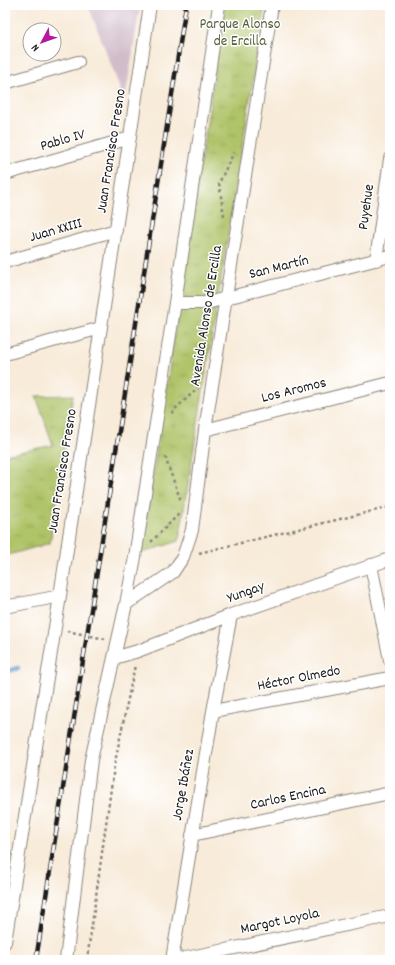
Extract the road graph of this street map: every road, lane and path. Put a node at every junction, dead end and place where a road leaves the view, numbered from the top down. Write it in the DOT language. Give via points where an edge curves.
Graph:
graph roads {
  1 [pos="150,5"];
  2 [pos="219,5"];
  3 [pos="272,5"];
  4 [pos="78,62"];
  5 [pos="5,83"];
  6 [pos="130,138"];
  7 [pos="390,159"];
  8 [pos="5,174"];
  9 [pos="116,230"];
  10 [pos="390,256"];
  11 [pos="376,260"];
  12 [pos="5,262"];
  13 [pos="226,298"];
  14 [pos="175,303"];
  15 [pos="101,328"];
  16 [pos="5,354"];
  17 [pos="390,382"];
  18 [pos="200,386"];
  19 [pos="172,418"];
  20 [pos="205,430"];
  21 [pos="167,453"];
  22 [pos="182,502"];
  23 [pos="390,507"];
  24 [pos="185,509"];
  25 [pos="135,557"];
  26 [pos="183,557"];
  27 [pos="390,559"];
  28 [pos="371,565"];
  29 [pos="60,596"];
  30 [pos="126,604"];
  31 [pos="5,605"];
  32 [pos="231,615"];
  33 [pos="55,629"];
  34 [pos="117,641"];
  35 [pos="138,651"];
  36 [pos="114,658"];
  37 [pos="390,660"];
  38 [pos="390,678"];
  39 [pos="213,711"];
  40 [pos="390,793"];
  41 [pos="192,835"];
  42 [pos="390,916"];
  43 [pos="5,942"];
  44 [pos="66,960"];
  45 [pos="87,960"];
  46 [pos="172,960"];
  47 [pos="176,960"];
  1 -- 6 [label="street, Juan Francisco Fresno"];
  2 -- 14 [label="street"];
  3 -- 13 [label="street, Avenida Alonso de Ercilla"];
  4 -- 5 [label="street"];
  6 -- 8 [label="street, Pablo IV"];
  6 -- 9 [label="street, Juan Francisco Fresno"];
  7 -- 11 [label="street, Puyehue"];
  9 -- 12 [label="street, Juan XXIII"];
  9 -- 15 [label="street, Juan Francisco Fresno"];
  10 -- 11 [label="street, San Martín"];
  11 -- 13 [label="street, San Martín"];
  13 -- 14 [label="street, San Martín" via="207,303"];
  13 -- 20 [label="street, Avenida Alonso de Ercilla"];
  14 -- 25 [label="street"];
  15 -- 16 [label="street"];
  15 -- 29 [label="street, Juan Francisco Fresno"];
  17 -- 20 [label="street, Los Aromos"];
  18 -- 19 [label="path" via="173,411"];
  20 -- 26 [label="street, Avenida Alonso de Ercilla" via="192,530"];
  21 -- 22 [label="path" via="166,460"];
  23 -- 26 [label="path"];
  24 -- 25 [label="path"];
  25 -- 30 [label="street"];
  26 -- 30 [label="street, Avenida Alonso de Ercilla" via="173,572"];
  27 -- 28 [label="street, Yungay"];
  28 -- 32 [label="street, Yungay"];
  28 -- 37 [label="street"];
  29 -- 31 [label="street"];
  29 -- 33 [label="street, Juan Francisco Fresno"];
  30 -- 34 [label="street"];
  32 -- 35 [label="street, Yungay"];
  32 -- 39 [label="street, Jorge Ibáñez"];
  33 -- 34 [label="path"];
  33 -- 43 [label="street, Juan Francisco Fresno"];
  34 -- 36 [label="street"];
  35 -- 36 [label="street, Yungay"];
  35 -- 45 [label="path" via="114,767"];
  36 -- 44 [label="street" via="91,760"];
  38 -- 39 [label="street, Héctor Olmedo"];
  39 -- 41 [label="street, Jorge Ibáñez"];
  40 -- 41 [label="street, Carlos Encina"];
  41 -- 46 [label="street, Jorge Ibáñez"];
  42 -- 47 [label="street, Margot Loyola"];
}
